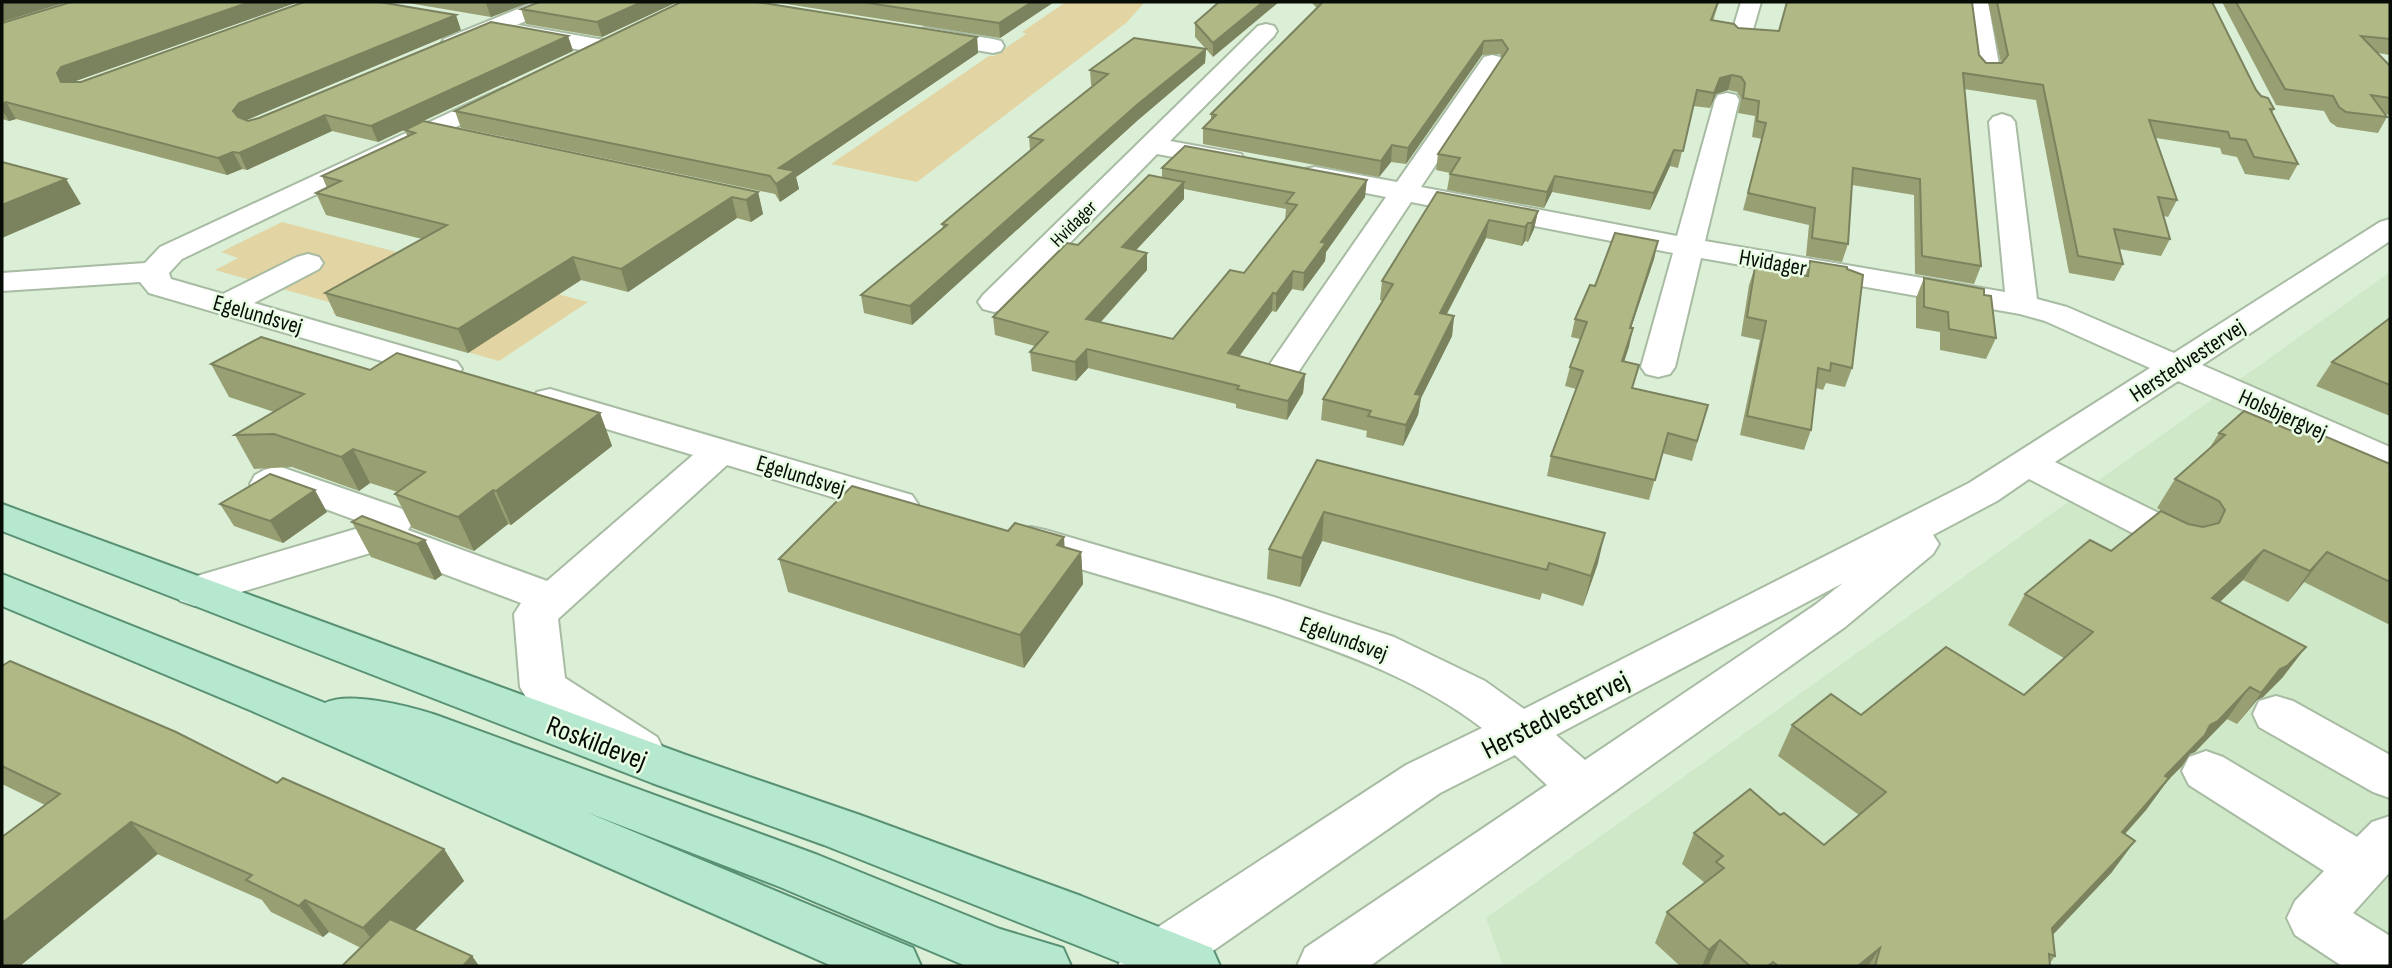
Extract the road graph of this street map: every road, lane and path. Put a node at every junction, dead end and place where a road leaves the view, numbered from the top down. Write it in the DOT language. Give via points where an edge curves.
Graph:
graph roads {
  1 [pos="553,2"];
  2 [pos="1751,2"];
  3 [pos="1978,2"];
  4 [pos="455,20"];
  5 [pos="493,27"];
  6 [pos="902,31"];
  7 [pos="1266,31"];
  8 [pos="1742,35"];
  9 [pos="627,36"];
  10 [pos="604,47"];
  11 [pos="993,47"];
  12 [pos="436,51"];
  13 [pos="1492,62"];
  14 [pos="566,65"];
  15 [pos="1988,70"];
  16 [pos="528,83"];
  17 [pos="1727,100"];
  18 [pos="2002,122"];
  19 [pos="428,131"];
  20 [pos="473,141"];
  21 [pos="1151,145"];
  22 [pos="1406,192"];
  23 [pos="2390,228"];
  24 [pos="1689,247"];
  25 [pos="308,263"];
  26 [pos="154,272"];
  27 [pos="2,282"];
  28 [pos="994,302"];
  29 [pos="227,305"];
  30 [pos="2022,305"];
  31 [pos="1285,366"];
  32 [pos="1658,367"];
  33 [pos="2175,367"];
  34 [pos="481,380"];
  35 [pos="520,392"];
  36 [pos="720,451"];
  37 [pos="2390,461"];
  38 [pos="2027,463"];
  39 [pos="1983,492"];
  40 [pos="253,495"];
  41 [pos="927,512"];
  42 [pos="2,517"];
  43 [pos="991,530"];
  44 [pos="383,535"];
  45 [pos="2183,542"];
  46 [pos="2,589"];
  47 [pos="195,591"];
  48 [pos="553,599"];
  49 [pos="278,704"];
  50 [pos="2276,714"];
  51 [pos="1521,732"];
  52 [pos="669,769"];
  53 [pos="2206,771"];
  54 [pos="2390,778"];
  55 [pos="1583,788"];
  56 [pos="2376,852"];
  57 [pos="1167,962"];
  58 [pos="893,966"];
  59 [pos="1043,966"];
  60 [pos="1325,966"];
  61 [pos="2389,966"];
  1 -- 5 [label="street"];
  2 -- 8 [label="street"];
  3 -- 15 [label="street"];
  4 -- 5 [label="street"];
  5 -- 10 [label="street"];
  5 -- 12 [label="street"];
  6 -- 11 [label="street"];
  7 -- 21 [label="street, Hvidager"];
  9 -- 10 [label="street"];
  10 -- 14 [label="street"];
  13 -- 22 [label="street"];
  16 -- 19 [label="street"];
  17 -- 24 [label="street"];
  18 -- 30 [label="street"];
  19 -- 20 [label="street"];
  19 -- 26 [label="street" via="172,253"];
  21 -- 22 [label="street, Hvidager"];
  21 -- 28 [label="street, Hvidager"];
  22 -- 24 [label="street, Hvidager"];
  22 -- 31 [label="street"];
  23 -- 33 [label="street, Herstedvestervej"];
  24 -- 30 [label="street, Hvidager"];
  24 -- 32 [label="street"];
  25 -- 29 [label="street"];
  26 -- 27 [label="street"];
  26 -- 29 [label="street, Egelundsvej" via="160,286"];
  29 -- 34 [label="street, Egelundsvej"];
  30 -- 33 [label="street, Hvidager" via="2056,314"];
  33 -- 37 [label="street, Holsbjergvej"];
  33 -- 38 [label="street, Herstedvestervej"];
  35 -- 36 [label="street, Egelundsvej"];
  36 -- 41 [label="street, Egelundsvej"];
  36 -- 48 [label="street"];
  38 -- 39 [label="street, Herstedvestervej"];
  38 -- 45 [label="street"];
  39 -- 51 [label="street, Herstedvestervej"];
  39 -- 55 [label="street, Herstedvestervej" via="1830,616"];
  40 -- 44 [label="street" via="278,478 394,520"];
  42 -- 47 [label="main road, Roskildevej"];
  43 -- 51 [label="street, Egelundsvej" via="1259,608 1378,648 1469,693"];
  44 -- 47 [label="street"];
  44 -- 48 [label="street"];
  46 -- 49 [label="main road"];
  47 -- 52 [label="main road, Roskildevej"];
  48 -- 52 [label="street" via="536,614 543,687"];
  49 -- 58 [label="main road"];
  49 -- 59 [label="main road" via="419,728 799,872 996,953"];
  50 -- 54 [label="street"];
  51 -- 55 [label="street, Egelundsvej"];
  51 -- 57 [label="street, Herstedvestervej" via="1423,779 1292,865"];
  52 -- 57 [label="main road, Roskildevej" via="842,830"];
  53 -- 56 [label="street"];
  55 -- 60 [label="street, Herstedvestervej"];
  56 -- 61 [label="street" via="2314,918"];
}
